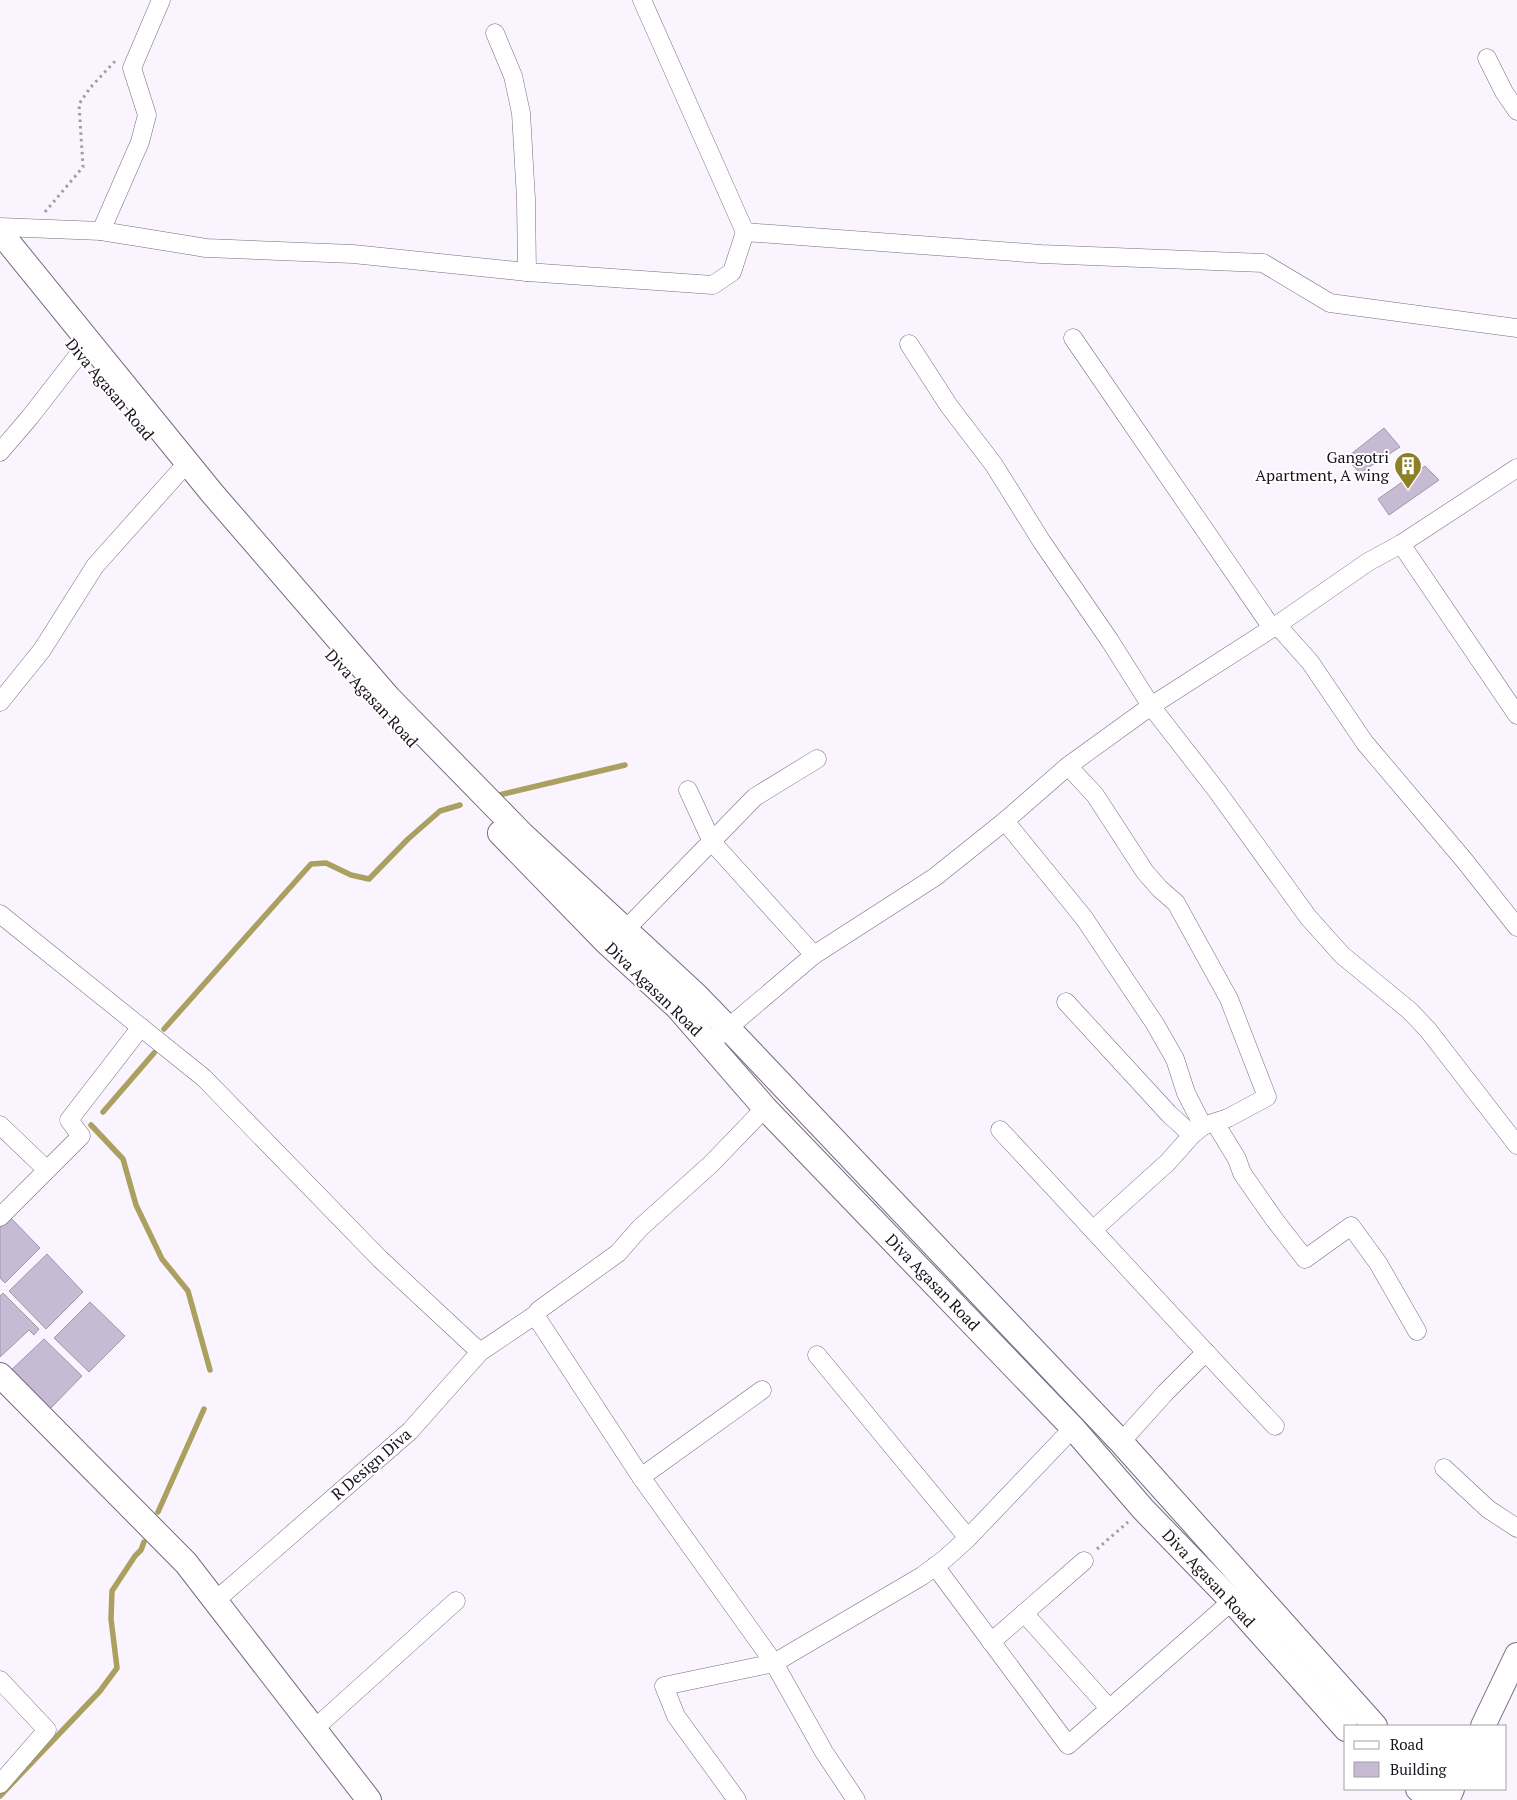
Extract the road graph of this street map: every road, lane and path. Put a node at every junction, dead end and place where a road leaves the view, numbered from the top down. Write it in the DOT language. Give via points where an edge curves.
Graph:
graph roads {
  1 [pos="161,0"];
  2 [pos="642,0"];
  3 [pos="495,33"];
  4 [pos="120,56"];
  5 [pos="1487,58"];
  6 [pos="1517,111"];
  7 [pos="0,227"];
  8 [pos="31,228"];
  9 [pos="101,230"];
  10 [pos="0,232"];
  11 [pos="745,232"];
  12 [pos="0,255"];
  13 [pos="527,272"];
  14 [pos="1517,328"];
  15 [pos="1073,338"];
  16 [pos="909,344"];
  17 [pos="80,354"];
  18 [pos="0,452"];
  19 [pos="1517,468"];
  20 [pos="179,472"];
  21 [pos="1401,544"];
  22 [pos="1275,627"];
  23 [pos="0,702"];
  24 [pos="1151,706"];
  25 [pos="1517,714"];
  26 [pos="817,759"];
  27 [pos="1068,766"];
  28 [pos="688,790"];
  29 [pos="1005,821"];
  30 [pos="712,842"];
  31 [pos="0,914"];
  32 [pos="1517,927"];
  33 [pos="626,928"];
  34 [pos="606,943"];
  35 [pos="814,955"];
  36 [pos="1066,1002"];
  37 [pos="141,1027"];
  38 [pos="728,1028"];
  39 [pos="709,1044"];
  40 [pos="765,1108"];
  41 [pos="0,1125"];
  42 [pos="1203,1128"];
  43 [pos="1000,1130"];
  44 [pos="1517,1145"];
  45 [pos="47,1170"];
  46 [pos="0,1217"];
  47 [pos="1094,1230"];
  48 [pos="536,1315"];
  49 [pos="1417,1332"];
  50 [pos="480,1352"];
  51 [pos="1206,1352"];
  52 [pos="818,1355"];
  53 [pos="0,1376"];
  54 [pos="762,1390"];
  55 [pos="1275,1426"];
  56 [pos="1073,1428"];
  57 [pos="1121,1442"];
  58 [pos="1444,1468"];
  59 [pos="641,1477"];
  60 [pos="1143,1509"];
  61 [pos="1517,1528"];
  62 [pos="968,1538"];
  63 [pos="1084,1560"];
  64 [pos="934,1566"];
  65 [pos="215,1601"];
  66 [pos="456,1601"];
  67 [pos="1232,1601"];
  68 [pos="1024,1613"];
  69 [pos="991,1642"];
  70 [pos="1517,1655"];
  71 [pos="774,1663"];
  72 [pos="1512,1679"];
  73 [pos="0,1680"];
  74 [pos="1110,1708"];
  75 [pos="1374,1725"];
  76 [pos="1483,1725"];
  77 [pos="1344,1727"];
  78 [pos="314,1729"];
  79 [pos="0,1784"];
  80 [pos="1419,1790"];
  81 [pos="369,1800"];
  82 [pos="738,1800"];
  83 [pos="856,1800"];
  84 [pos="1431,1800"];
  1 -- 9 [label="street" via="132,68 147,115 143,133"];
  2 -- 11 [label="street"];
  3 -- 13 [label="street" via="513,76 521,113"];
  4 -- 8 [label="path" via="79,104 83,166"];
  5 -- 6 [label="street"];
  7 -- 8 [label="street"];
  8 -- 9 [label="street"];
  9 -- 13 [label="street" via="206,248 353,254"];
  10 -- 33 [label="street" via="212,493 388,698 522,834"];
  11 -- 13 [label="street" via="732,272 713,286"];
  11 -- 14 [label="street" via="1041,254 1262,263 1330,303"];
  12 -- 17 [label="street, Diva Agasan Road"];
  15 -- 22 [label="street"];
  16 -- 24 [label="street" via="949,406 994,465"];
  17 -- 18 [label="street"];
  17 -- 20 [label="street, Diva Agasan Road"];
  19 -- 21 [label="street"];
  20 -- 23 [label="street" via="95,566 42,650"];
  20 -- 34 [label="street, Diva Agasan Road" via="348,676"];
  21 -- 22 [label="street" via="1368,562"];
  21 -- 25 [label="street"];
  22 -- 24 [label="street"];
  22 -- 32 [label="street" via="1310,662 1365,743"];
  24 -- 27 [label="street"];
  24 -- 44 [label="street" via="1218,791 1308,917 1342,955 1428,1030"];
  26 -- 30 [label="street" via="755,797"];
  27 -- 29 [label="street"];
  27 -- 42 [label="street" via="1095,795 1145,872 1176,903 1228,999 1267,1097"];
  28 -- 30 [label="street"];
  29 -- 35 [label="street" via="935,877"];
  29 -- 42 [label="street" via="1084,918 1150,1016 1175,1059 1186,1093"];
  30 -- 33 [label="street"];
  30 -- 35 [label="street"];
  31 -- 37 [label="street"];
  33 -- 34 [label="street"];
  33 -- 38 [label="street"];
  34 -- 39 [label="street, Diva Agasan Road" via="678,1008"];
  35 -- 38 [label="street"];
  36 -- 42 [label="street" via="1169,1114"];
  37 -- 45 [label="street" via="69,1120 81,1136"];
  37 -- 50 [label="street" via="204,1078 380,1259"];
  38 -- 39 [label="street"];
  38 -- 57 [label="street"];
  39 -- 40 [label="street, Diva Agasan Road"];
  40 -- 48 [label="street, R Design Diva" via="618,1252"];
  40 -- 56 [label="street, Diva Agasan Road"];
  41 -- 45 [label="street"];
  42 -- 47 [label="street"];
  42 -- 49 [label="street" via="1237,1159 1242,1173 1305,1259 1351,1226 1378,1263"];
  43 -- 47 [label="street"];
  45 -- 46 [label="street"];
  47 -- 51 [label="street"];
  48 -- 50 [label="street, R Design Diva"];
  48 -- 59 [label="street"];
  50 -- 65 [label="street, R Design Diva" via="410,1431"];
  51 -- 55 [label="street"];
  51 -- 57 [label="street"];
  52 -- 62 [label="street"];
  53 -- 65 [label="street" via="186,1563"];
  54 -- 59 [label="street"];
  56 -- 60 [label="street, Diva Agasan Road"];
  56 -- 62 [label="street"];
  57 -- 75 [label="street"];
  58 -- 61 [label="street" via="1488,1509"];
  59 -- 71 [label="street"];
  60 -- 63 [label="path"];
  60 -- 67 [label="street, Diva Agasan Road"];
  62 -- 64 [label="street"];
  63 -- 68 [label="street"];
  64 -- 69 [label="street"];
  64 -- 71 [label="street"];
  65 -- 78 [label="street"];
  66 -- 78 [label="street"];
  67 -- 74 [label="street"];
  67 -- 77 [label="street, Diva Agasan Road"];
  68 -- 69 [label="street"];
  68 -- 74 [label="street"];
  69 -- 74 [label="street" via="1068,1745"];
  70 -- 72 [label="street"];
  71 -- 82 [label="street" via="664,1686 676,1716"];
  71 -- 83 [label="street" via="824,1752"];
  72 -- 76 [label="street"];
  73 -- 79 [label="street" via="47,1730"];
  78 -- 81 [label="street"];
  80 -- 84 [label="street"];
}
